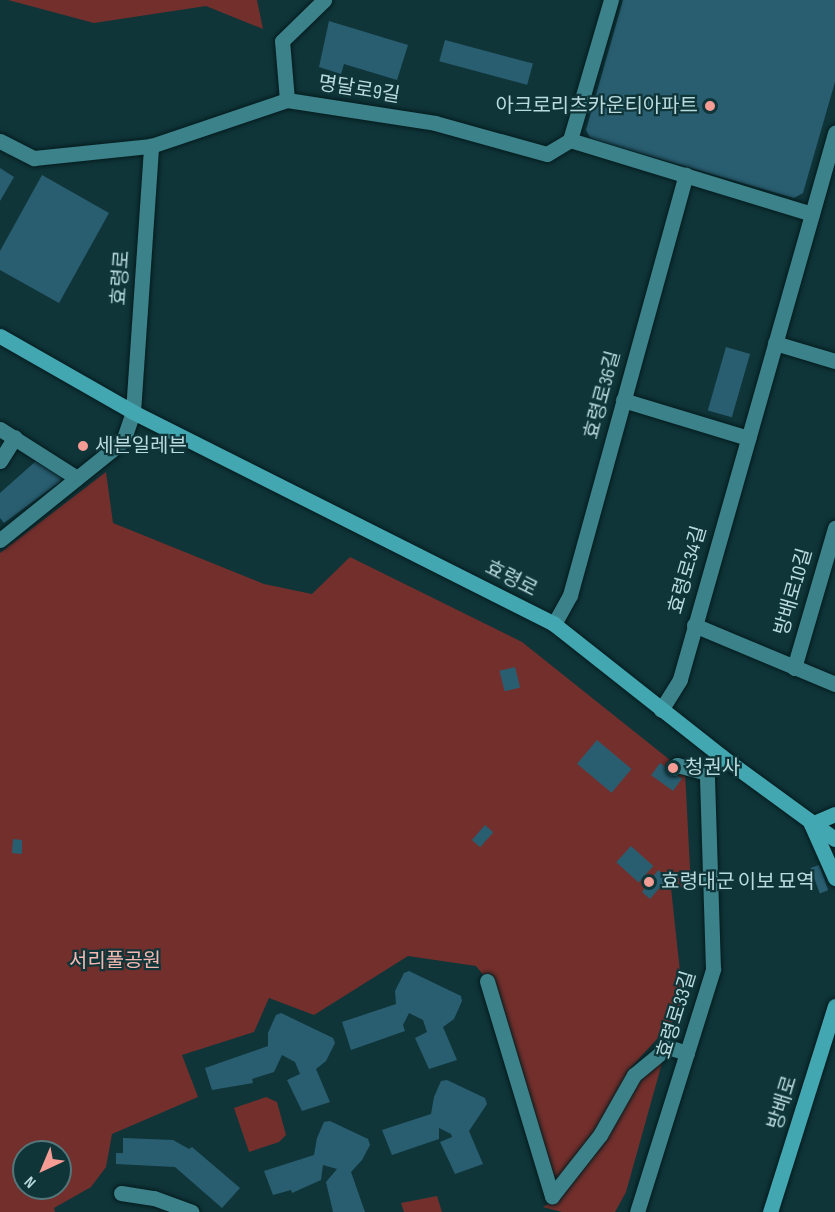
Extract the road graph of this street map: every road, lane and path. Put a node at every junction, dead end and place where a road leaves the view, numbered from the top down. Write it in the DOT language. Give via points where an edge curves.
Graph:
graph roads {
  1 [pos="324,0"];
  2 [pos="611,0"];
  3 [pos="287,100"];
  4 [pos="835,136"];
  5 [pos="570,140"];
  6 [pos="0,141"];
  7 [pos="151,146"];
  8 [pos="686,175"];
  9 [pos="812,214"];
  10 [pos="0,336"];
  11 [pos="775,343"];
  12 [pos="835,361"];
  13 [pos="623,400"];
  14 [pos="133,412"];
  15 [pos="0,429"];
  16 [pos="15,437"];
  17 [pos="748,438"];
  18 [pos="0,461"];
  19 [pos="77,478"];
  20 [pos="835,528"];
  21 [pos="0,540"];
  22 [pos="554,624"];
  23 [pos="694,624"];
  24 [pos="794,668"];
  25 [pos="835,684"];
  26 [pos="661,710"];
  27 [pos="721,756"];
  28 [pos="673,768"];
  29 [pos="707,773"];
  30 [pos="835,814"];
  31 [pos="811,824"];
  32 [pos="835,839"];
  33 [pos="835,878"];
  34 [pos="487,981"];
  35 [pos="835,1006"];
  36 [pos="687,1053"];
  37 [pos="121,1193"];
  38 [pos="192,1212"];
  39 [pos="637,1212"];
  40 [pos="771,1212"];
  1 -- 3 [label="street" via="282,41"];
  2 -- 5 [label="street"];
  3 -- 5 [label="street, 명달로9길" via="435,123 547,154"];
  3 -- 7 [label="street, 명달로9길"];
  4 -- 9 [label="street, 효령로34길"];
  5 -- 8 [label="street"];
  6 -- 7 [label="street, 명달로9길" via="33,158"];
  7 -- 14 [label="street, 효령로"];
  8 -- 9 [label="street"];
  8 -- 13 [label="street, 효령로36길"];
  9 -- 11 [label="street, 효령로34길"];
  10 -- 14 [label="main road, 효령로"];
  11 -- 12 [label="street"];
  11 -- 17 [label="street, 효령로34길"];
  13 -- 17 [label="street"];
  13 -- 22 [label="street, 효령로36길" via="570,595"];
  14 -- 19 [label="street" via="123,441"];
  14 -- 22 [label="main road, 효령로"];
  15 -- 16 [label="street"];
  16 -- 18 [label="street"];
  16 -- 19 [label="street"];
  17 -- 23 [label="street, 효령로34길"];
  19 -- 21 [label="street"];
  20 -- 24 [label="street, 방배로10길"];
  22 -- 26 [label="main road, 효령로"];
  23 -- 24 [label="street, 방배로10길"];
  23 -- 26 [label="street, 효령로34길" via="680,679"];
  24 -- 25 [label="street, 방배로10길"];
  26 -- 27 [label="main road, 효령로"];
  27 -- 29 [label="street"];
  27 -- 31 [label="main road, 효령로"];
  28 -- 29 [label="street" via="677,765"];
  29 -- 36 [label="street, 효령로33길" via="713,969"];
  30 -- 31 [label="main road"];
  31 -- 32 [label="main road, 효령로"];
  31 -- 33 [label="main road"];
  34 -- 36 [label="street" via="552,1196 600,1135 634,1075 668,1047"];
  35 -- 40 [label="main road, 방배로"];
  36 -- 39 [label="street, 효령로33길"];
  37 -- 38 [label="street" via="154,1198"];
}
